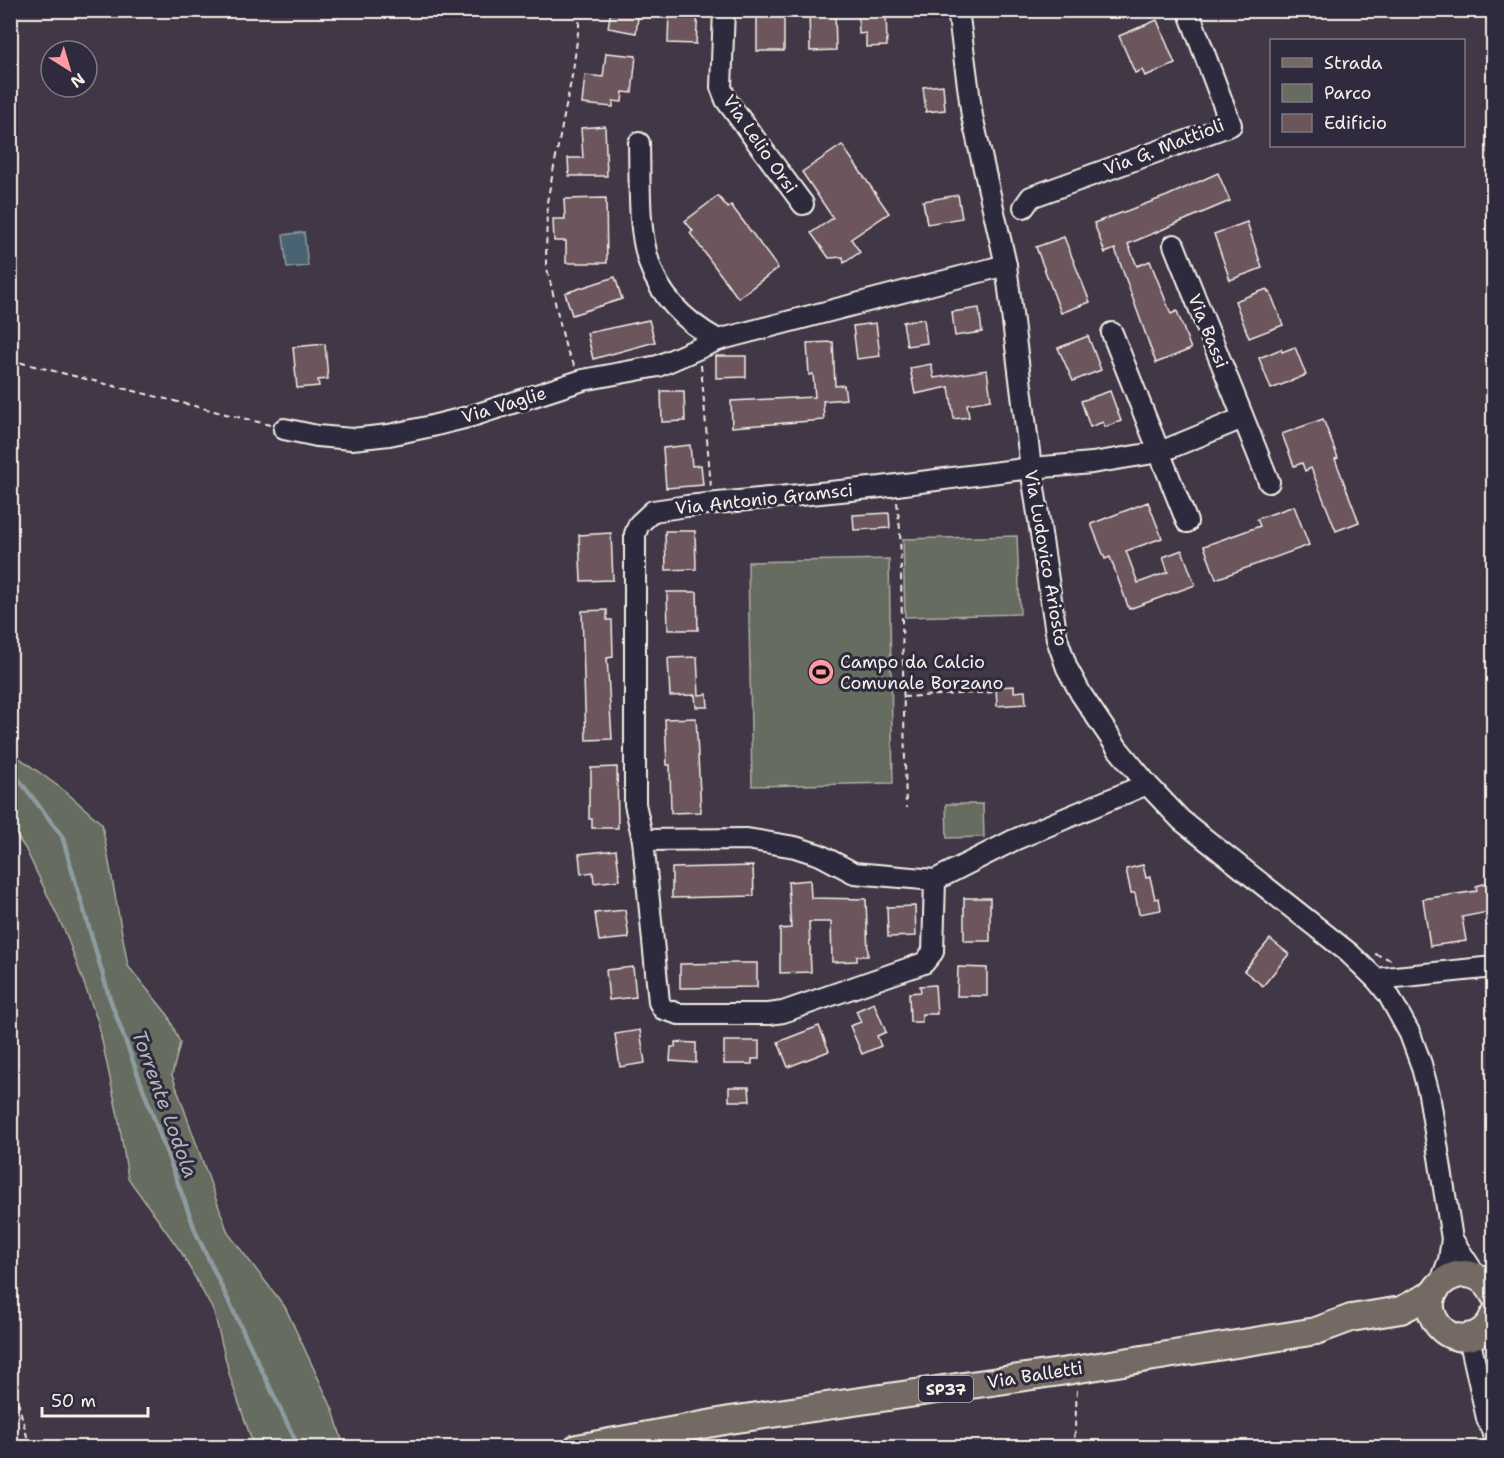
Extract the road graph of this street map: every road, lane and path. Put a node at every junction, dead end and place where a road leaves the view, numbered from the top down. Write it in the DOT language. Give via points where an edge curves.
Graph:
graph roads {
  1 [pos="580,10"];
  2 [pos="724,10"];
  3 [pos="958,10"];
  4 [pos="1188,10"];
  5 [pos="639,142"];
  6 [pos="803,204"];
  7 [pos="1024,207"];
  8 [pos="1174,245"];
  9 [pos="1006,265"];
  10 [pos="1112,333"];
  11 [pos="709,344"];
  12 [pos="10,360"];
  13 [pos="583,380"];
  14 [pos="1243,418"];
  15 [pos="284,429"];
  16 [pos="1160,452"];
  17 [pos="1031,468"];
  18 [pos="1269,482"];
  19 [pos="895,485"];
  20 [pos="712,503"];
  21 [pos="1187,522"];
  22 [pos="996,692"];
  23 [pos="903,697"];
  24 [pos="1147,784"];
  25 [pos="906,808"];
  26 [pos="643,840"];
  27 [pos="935,880"];
  28 [pos="1369,951"];
  29 [pos="1393,961"];
  30 [pos="1494,968"];
  31 [pos="1376,979"];
  32 [pos="1452,1239"];
  33 [pos="1488,1287"];
  34 [pos="1437,1288"];
  35 [pos="1486,1326"];
  36 [pos="1440,1327"];
  37 [pos="1316,1331"];
  38 [pos="1078,1369"];
  39 [pos="10,1371"];
  40 [pos="1494,1436"];
  41 [pos="30,1448"];
  42 [pos="577,1448"];
  43 [pos="1074,1448"];
  1 -- 13 [label="path" via="573,70 547,202 546,264 566,349"];
  2 -- 6 [label="street, Via Lelio Orsi" via="721,87 726,100"];
  3 -- 9 [label="street, Via Ludovico Ariosto" via="972,116"];
  4 -- 7 [label="street, Via G. Mattioli" via="1231,125 1031,197"];
  5 -- 11 [label="street" via="643,240 653,278 672,306"];
  8 -- 14 [label="street, Via Bassi"];
  9 -- 11 [label="street, Via Vaglie"];
  9 -- 17 [label="street, Via Ludovico Ariosto"];
  10 -- 16 [label="street"];
  11 -- 13 [label="street, Via Vaglie" via="658,366"];
  11 -- 20 [label="path" via="702,389"];
  12 -- 15 [label="path"];
  13 -- 15 [label="street, Via Vaglie" via="472,416 389,435 352,439"];
  14 -- 16 [label="street"];
  14 -- 18 [label="street, Via Bassi"];
  16 -- 17 [label="street"];
  16 -- 21 [label="street"];
  17 -- 19 [label="street, Via Antonio Gramsci"];
  17 -- 24 [label="street, Via Ludovico Ariosto" via="1057,639 1067,668 1118,749"];
  19 -- 20 [label="street, Via Antonio Gramsci"];
  19 -- 23 [label="path" via="900,529"];
  20 -- 26 [label="street, Via Antonio Gramsci" via="653,512 634,534 634,804"];
  22 -- 23 [label="path"];
  23 -- 25 [label="path"];
  24 -- 27 [label="street" via="1014,840"];
  24 -- 31 [label="street, Via Ludovico Ariosto" via="1181,820 1349,953"];
  26 -- 27 [label="street" via="747,839 795,847 854,873"];
  26 -- 27 [label="street, Via Antonio Gramsci" via="659,1002 663,1009 679,1014 783,1012 924,963 933,952"];
  28 -- 29 [label="path"];
  30 -- 31 [label="street"];
  31 -- 32 [label="street, Via Ludovico Ariosto" via="1401,1017 1422,1064"];
  32 -- 33 [label="street, Via Ludovico Ariosto"];
  32 -- 34 [label="street, Via Ludovico Ariosto" via="1449,1260"];
  33 -- 34 [label="main road, Via Balletti" via="1458,1274"];
  34 -- 36 [label="main road" via="1431,1312"];
  34 -- 37 [label="main road, Via Balletti" via="1401,1310 1351,1318"];
  35 -- 36 [label="main road, Via Balletti" via="1450,1335"];
  35 -- 40 [label="street" via="1487,1418"];
  36 -- 37 [label="main road, Via Balletti / SP37" via="1418,1324 1352,1332"];
  37 -- 38 [label="main road, Via Balletti / SP37"];
  38 -- 42 [label="main road, Via Balletti / SP37" via="730,1420"];
  38 -- 43 [label="path"];
  39 -- 41 [label="path"];
}
